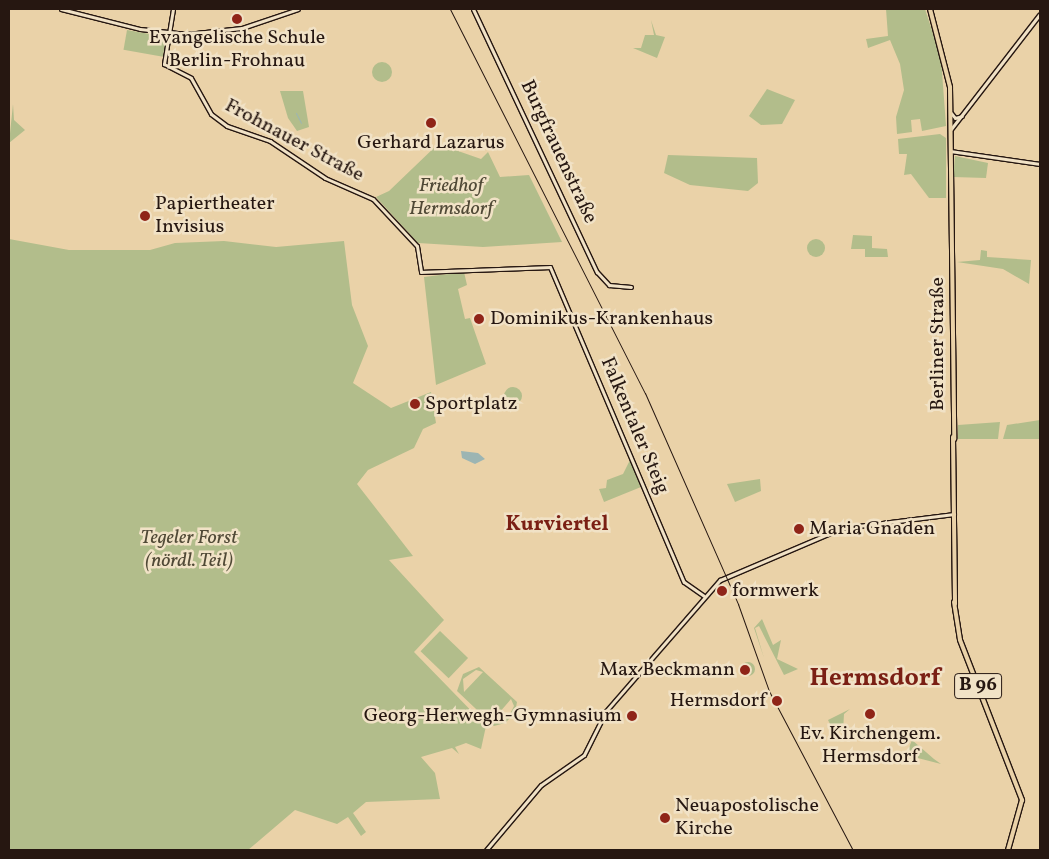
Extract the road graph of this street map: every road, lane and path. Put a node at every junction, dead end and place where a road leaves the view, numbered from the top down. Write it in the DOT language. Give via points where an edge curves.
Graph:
graph roads {
  1 [pos="61,9"];
  2 [pos="173,9"];
  3 [pos="298,9"];
  4 [pos="473,9"];
  5 [pos="930,9"];
  6 [pos="1040,14"];
  7 [pos="168,34"];
  8 [pos="951,112"];
  9 [pos="962,116"];
  10 [pos="951,129"];
  11 [pos="950,151"];
  12 [pos="1040,164"];
  13 [pos="421,272"];
  14 [pos="631,287"];
  15 [pos="954,514"];
  16 [pos="704,596"];
  17 [pos="486,850"];
  18 [pos="1008,850"];
  1 -- 7 [label="street"];
  2 -- 7 [label="street"];
  3 -- 7 [label="street" via="233,30"];
  4 -- 14 [label="street, Burgfrauenstraße" via="598,272 609,285"];
  5 -- 8 [label="main road, B 96" via="946,58"];
  6 -- 9 [label="street"];
  7 -- 13 [label="street, Frohnauer Straße" via="164,64 190,78 220,122 270,141 325,178 373,199 417,246"];
  8 -- 9 [label="street" via="955,118"];
  8 -- 10 [label="main road, B 96"];
  9 -- 10 [label="street"];
  10 -- 11 [label="main road, B 96"];
  11 -- 12 [label="street"];
  11 -- 15 [label="main road, Berliner Straße / B 96"];
  13 -- 16 [label="street, Falkentaler Steig" via="550,267 684,582"];
  15 -- 16 [label="street" via="866,522 782,551 723,578"];
  15 -- 18 [label="main road, Berliner Straße / B 96" via="954,612 960,640 1022,800"];
  16 -- 17 [label="street" via="606,711 584,755 541,785"];
}
